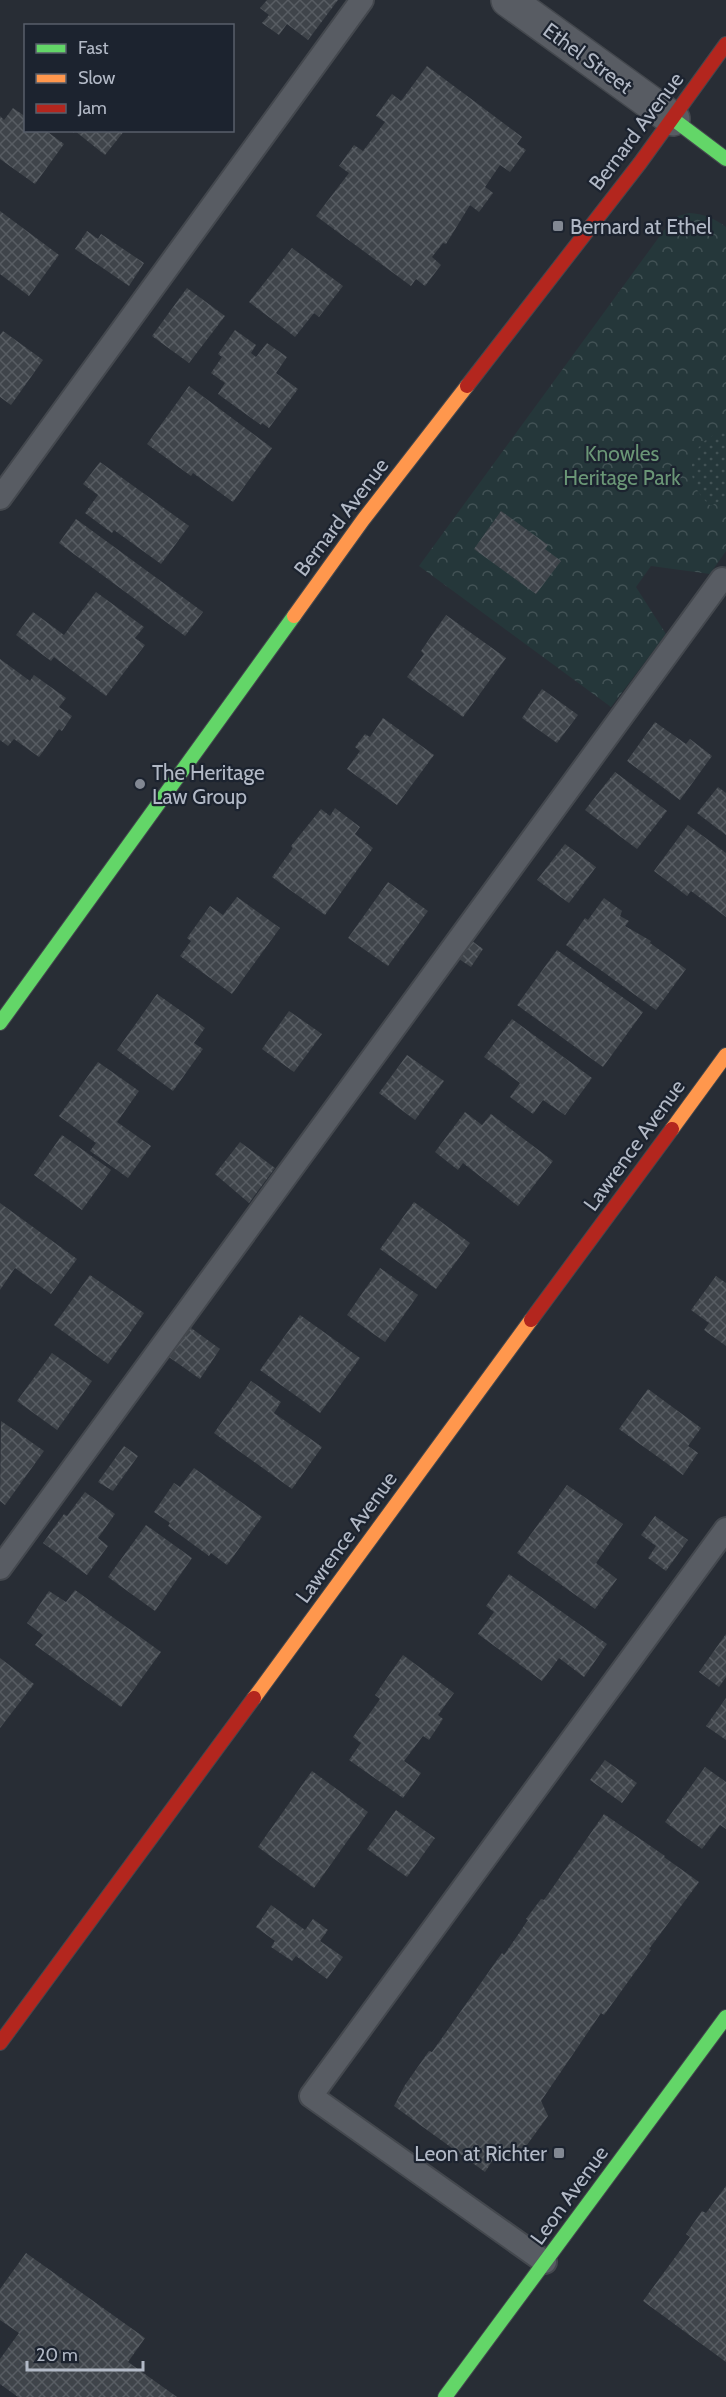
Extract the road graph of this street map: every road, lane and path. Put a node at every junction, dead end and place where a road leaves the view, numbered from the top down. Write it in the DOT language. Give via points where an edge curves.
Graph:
graph roads {
  1 [pos="362,0"];
  2 [pos="508,0"];
  3 [pos="726,44"];
  4 [pos="673,119"];
  5 [pos="726,159"];
  6 [pos="0,498"];
  7 [pos="722,579"];
  8 [pos="0,1023"];
  9 [pos="726,1055"];
  10 [pos="726,1529"];
  11 [pos="0,1568"];
  12 [pos="726,2017"];
  13 [pos="0,2043"];
  14 [pos="545,2262"];
  15 [pos="445,2397"];
  1 -- 6 [label="lane"];
  2 -- 4 [label="street, Ethel Street"];
  3 -- 4 [label="street, Bernard Avenue"];
  4 -- 5 [label="street, Ethel Street"];
  4 -- 8 [label="street, Bernard Avenue" via="363,520"];
  7 -- 11 [label="lane"];
  9 -- 13 [label="street, Lawrence Avenue"];
  10 -- 14 [label="lane" via="311,2096"];
  12 -- 14 [label="street, Leon Avenue"];
  14 -- 15 [label="street, Leon Avenue"];
}
